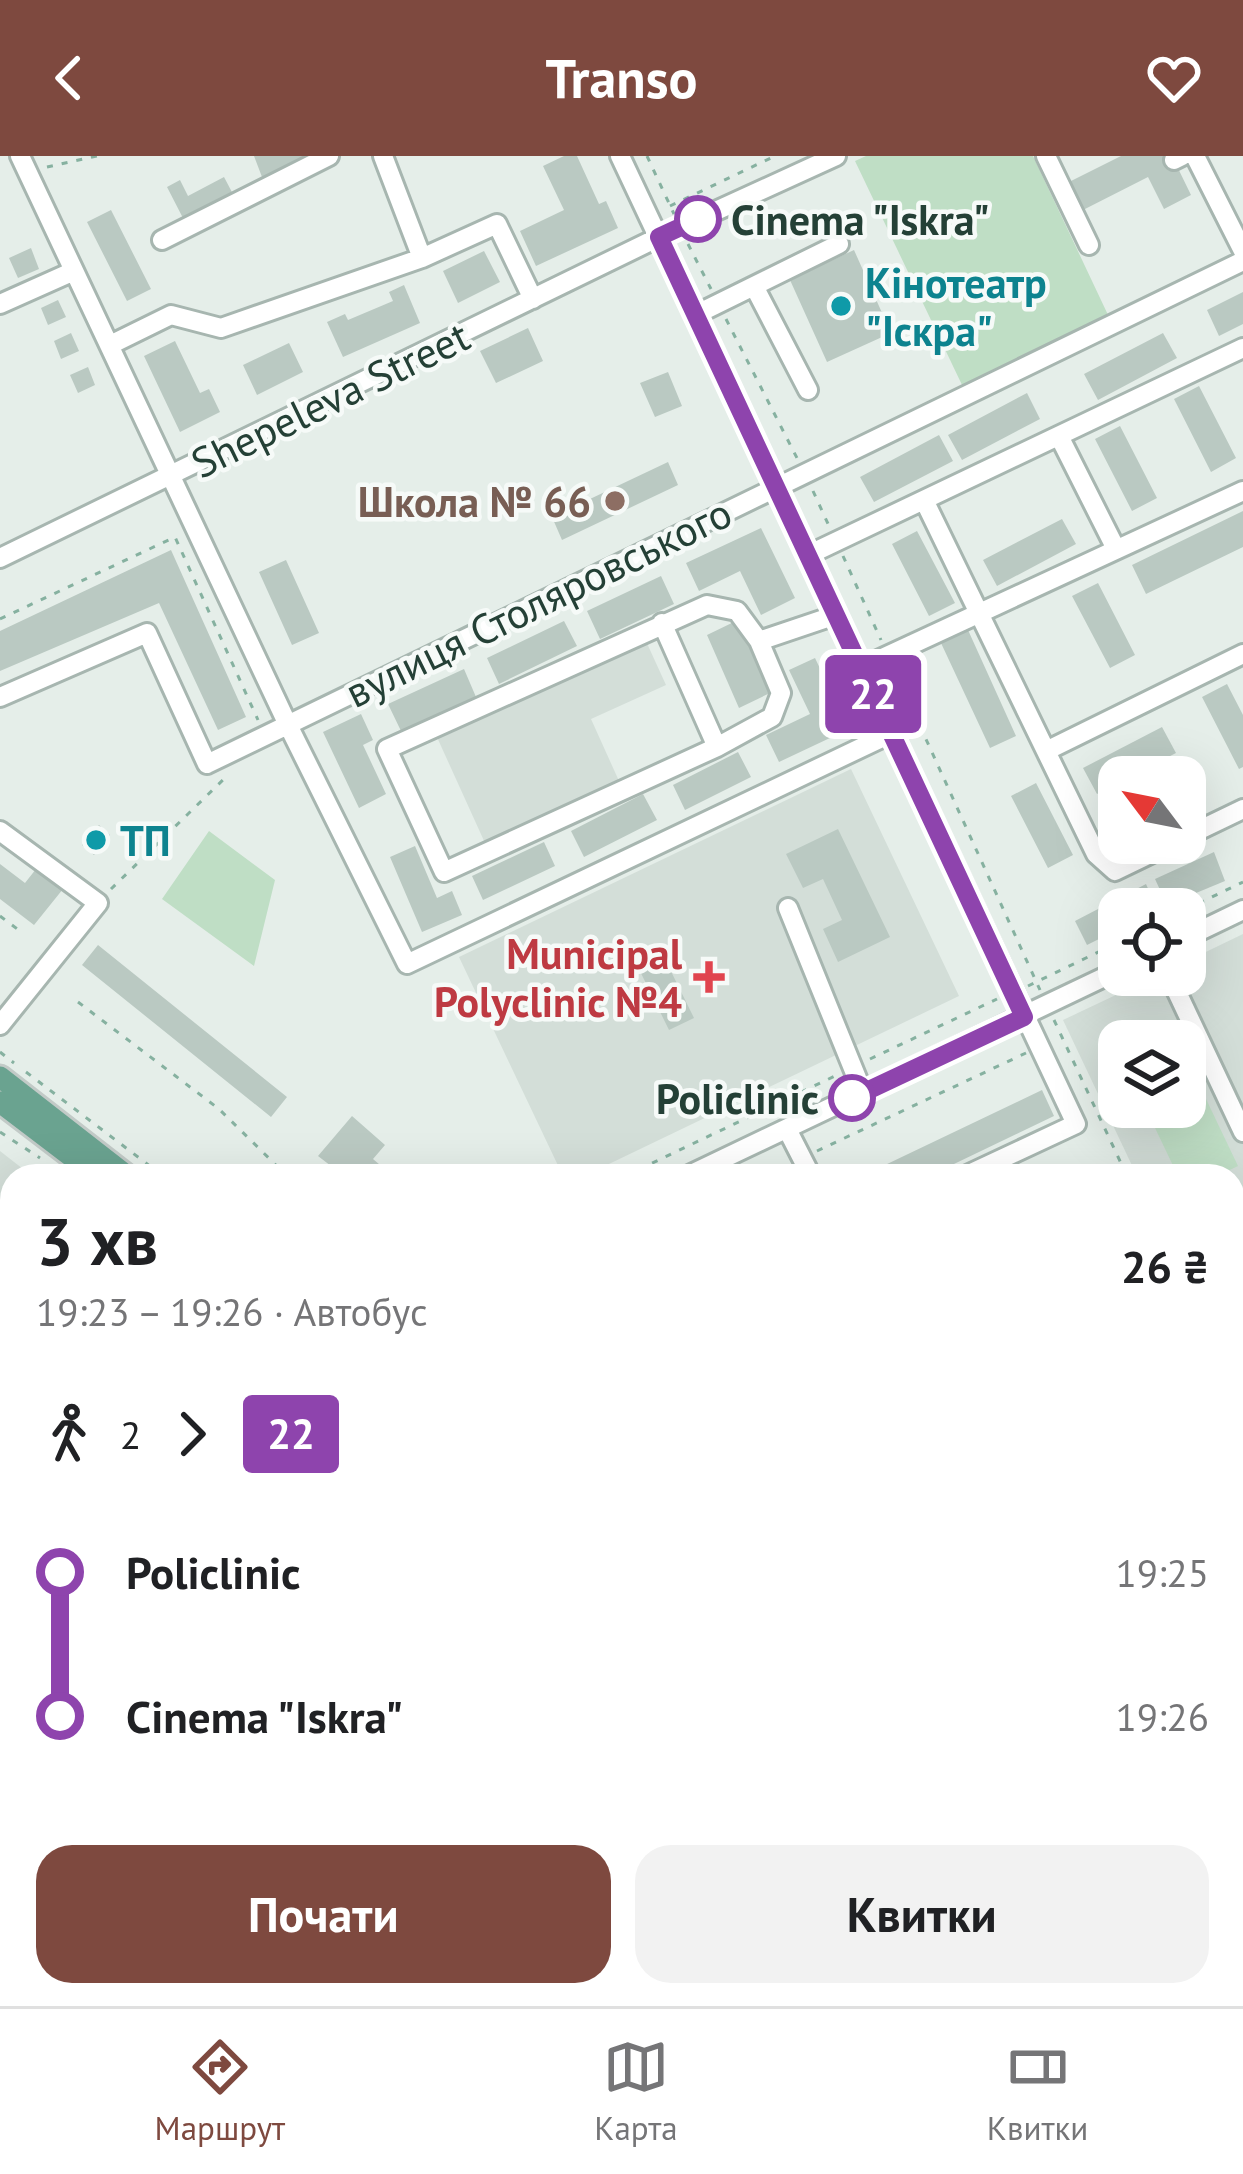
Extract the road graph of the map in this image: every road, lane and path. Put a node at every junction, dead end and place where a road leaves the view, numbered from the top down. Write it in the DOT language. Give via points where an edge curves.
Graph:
graph roads {
  1 [pos="98,156"];
  2 [pos="329,156"];
  3 [pos="383,156"];
  4 [pos="620,156"];
  5 [pos="775,156"];
  6 [pos="836,156"];
  7 [pos="1046,156"];
  8 [pos="1195,156"];
  9 [pos="24,164"];
  10 [pos="670,206"];
  11 [pos="659,237"];
  12 [pos="162,240"];
  13 [pos="839,244"];
  14 [pos="1089,245"];
  15 [pos="1243,251"];
  16 [pos="422,258"];
  17 [pos="1243,261"];
  18 [pos="74,271"];
  19 [pos="754,286"];
  20 [pos="533,299"];
  21 [pos="0,304"];
  22 [pos="695,316"];
  23 [pos="110,345"];
  24 [pos="1243,348"];
  25 [pos="808,390"];
  26 [pos="1059,436"];
  27 [pos="172,476"];
  28 [pos="776,486"];
  29 [pos="1243,491"];
  30 [pos="923,500"];
  31 [pos="1116,549"];
  32 [pos="808,555"];
  33 [pos="0,559"];
  34 [pos="980,614"];
  35 [pos="836,615"];
  36 [pos="0,619"];
  37 [pos="662,623"];
  38 [pos="759,641"];
  39 [pos="1243,654"];
  40 [pos="861,668"];
  41 [pos="0,697"];
  42 [pos="288,724"];
  43 [pos="892,734"];
  44 [pos="266,736"];
  45 [pos="717,747"];
  46 [pos="1046,751"];
  47 [pos="236,768"];
  48 [pos="1243,808"];
  49 [pos="1206,826"];
  50 [pos="0,831"];
  51 [pos="1098,853"];
  52 [pos="1243,882"];
  53 [pos="1206,900"];
  54 [pos="98,904"];
  55 [pos="788,908"];
  56 [pos="1243,910"];
  57 [pos="0,916"];
  58 [pos="1206,928"];
  59 [pos="24,934"];
  60 [pos="1098,952"];
  61 [pos="1098,980"];
  62 [pos="1012,992"];
  63 [pos="1179,996"];
  64 [pos="78,1002"];
  65 [pos="1024,1017"];
  66 [pos="0,1025"];
  67 [pos="1039,1047"];
  68 [pos="0,1052"];
  69 [pos="851,1068"];
  70 [pos="0,1077"];
  71 [pos="863,1093"];
  72 [pos="0,1102"];
  73 [pos="787,1129"];
  74 [pos="0,1132"];
  75 [pos="1243,1132"];
  76 [pos="48,1162"];
  77 [pos="76,1164"];
  78 [pos="112,1164"];
  79 [pos="147,1164"];
  80 [pos="275,1164"];
  81 [pos="650,1164"];
  82 [pos="713,1164"];
  83 [pos="804,1164"];
  84 [pos="812,1164"];
  85 [pos="991,1164"];
  1 -- 9 [label="path"];
  2 -- 12 [label="street"];
  3 -- 16 [label="street"];
  4 -- 11 [label="street"];
  5 -- 10 [label="path"];
  6 -- 11 [label="street, Shepeleva Street"];
  7 -- 14 [label="street"];
  8 -- 15 [label="street"];
  9 -- 18 [label="street"];
  11 -- 20 [label="street, Shepeleva Street"];
  11 -- 22 [label="street"];
  13 -- 19 [label="street"];
  16 -- 20 [label="street" via="497,224"];
  16 -- 23 [label="street" via="221,328 171,315"];
  17 -- 28 [label="street, вулиця Столяровського"];
  18 -- 21 [label="street"];
  18 -- 23 [label="street"];
  19 -- 22 [label="street"];
  19 -- 25 [label="street"];
  20 -- 27 [label="street, Shepeleva Street"];
  22 -- 28 [label="street"];
  23 -- 27 [label="street"];
  24 -- 26 [label="street"];
  26 -- 30 [label="street"];
  26 -- 31 [label="street"];
  27 -- 33 [label="street, Shepeleva Street"];
  27 -- 42 [label="street"];
  28 -- 32 [label="street"];
  28 -- 42 [label="street, вулиця Столяровського"];
  29 -- 31 [label="street"];
  30 -- 32 [label="street"];
  30 -- 34 [label="street"];
  31 -- 34 [label="street"];
  32 -- 35 [label="street"];
  34 -- 40 [label="street"];
  34 -- 46 [label="street"];
  35 -- 38 [label="street"];
  35 -- 40 [label="street"];
  36 -- 44 [label="path" via="175,537"];
  37 -- 38 [label="street" via="722,605 737,611"];
  37 -- 45 [label="street"];
  37 -- 45 [label="street" via="387,749 444,872"];
  38 -- 45 [label="street" via="781,693 777,705 772,717"];
  39 -- 46 [label="street"];
  40 -- 43 [label="street"];
  41 -- 44 [label="street, вулиця Столяровського" via="147,633 207,764"];
  42 -- 43 [label="street" via="407,964"];
  42 -- 44 [label="street, вулиця Столяровського"];
  43 -- 62 [label="street"];
  46 -- 51 [label="street"];
  47 -- 54 [label="path"];
  48 -- 49 [label="street"];
  50 -- 54 [label="street"];
  52 -- 53 [label="path"];
  54 -- 66 [label="street"];
  55 -- 69 [label="street"];
  56 -- 58 [label="street"];
  57 -- 59 [label="path"];
  60 -- 62 [label="path"];
  61 -- 65 [label="street"];
  62 -- 65 [label="street"];
  62 -- 69 [label="path"];
  63 -- 75 [label="street"];
  64 -- 80 [label="path" via="219,1109"];
  65 -- 67 [label="street"];
  65 -- 71 [label="street"];
  67 -- 84 [label="path"];
  67 -- 85 [label="street" via="1076,1124"];
  68 -- 79 [label="path"];
  69 -- 71 [label="street"];
  69 -- 81 [label="path"];
  70 -- 78 [label="main road"];
  71 -- 73 [label="street"];
  72 -- 77 [label="main road"];
  73 -- 82 [label="street"];
  73 -- 83 [label="street"];
  74 -- 76 [label="path"];
}
